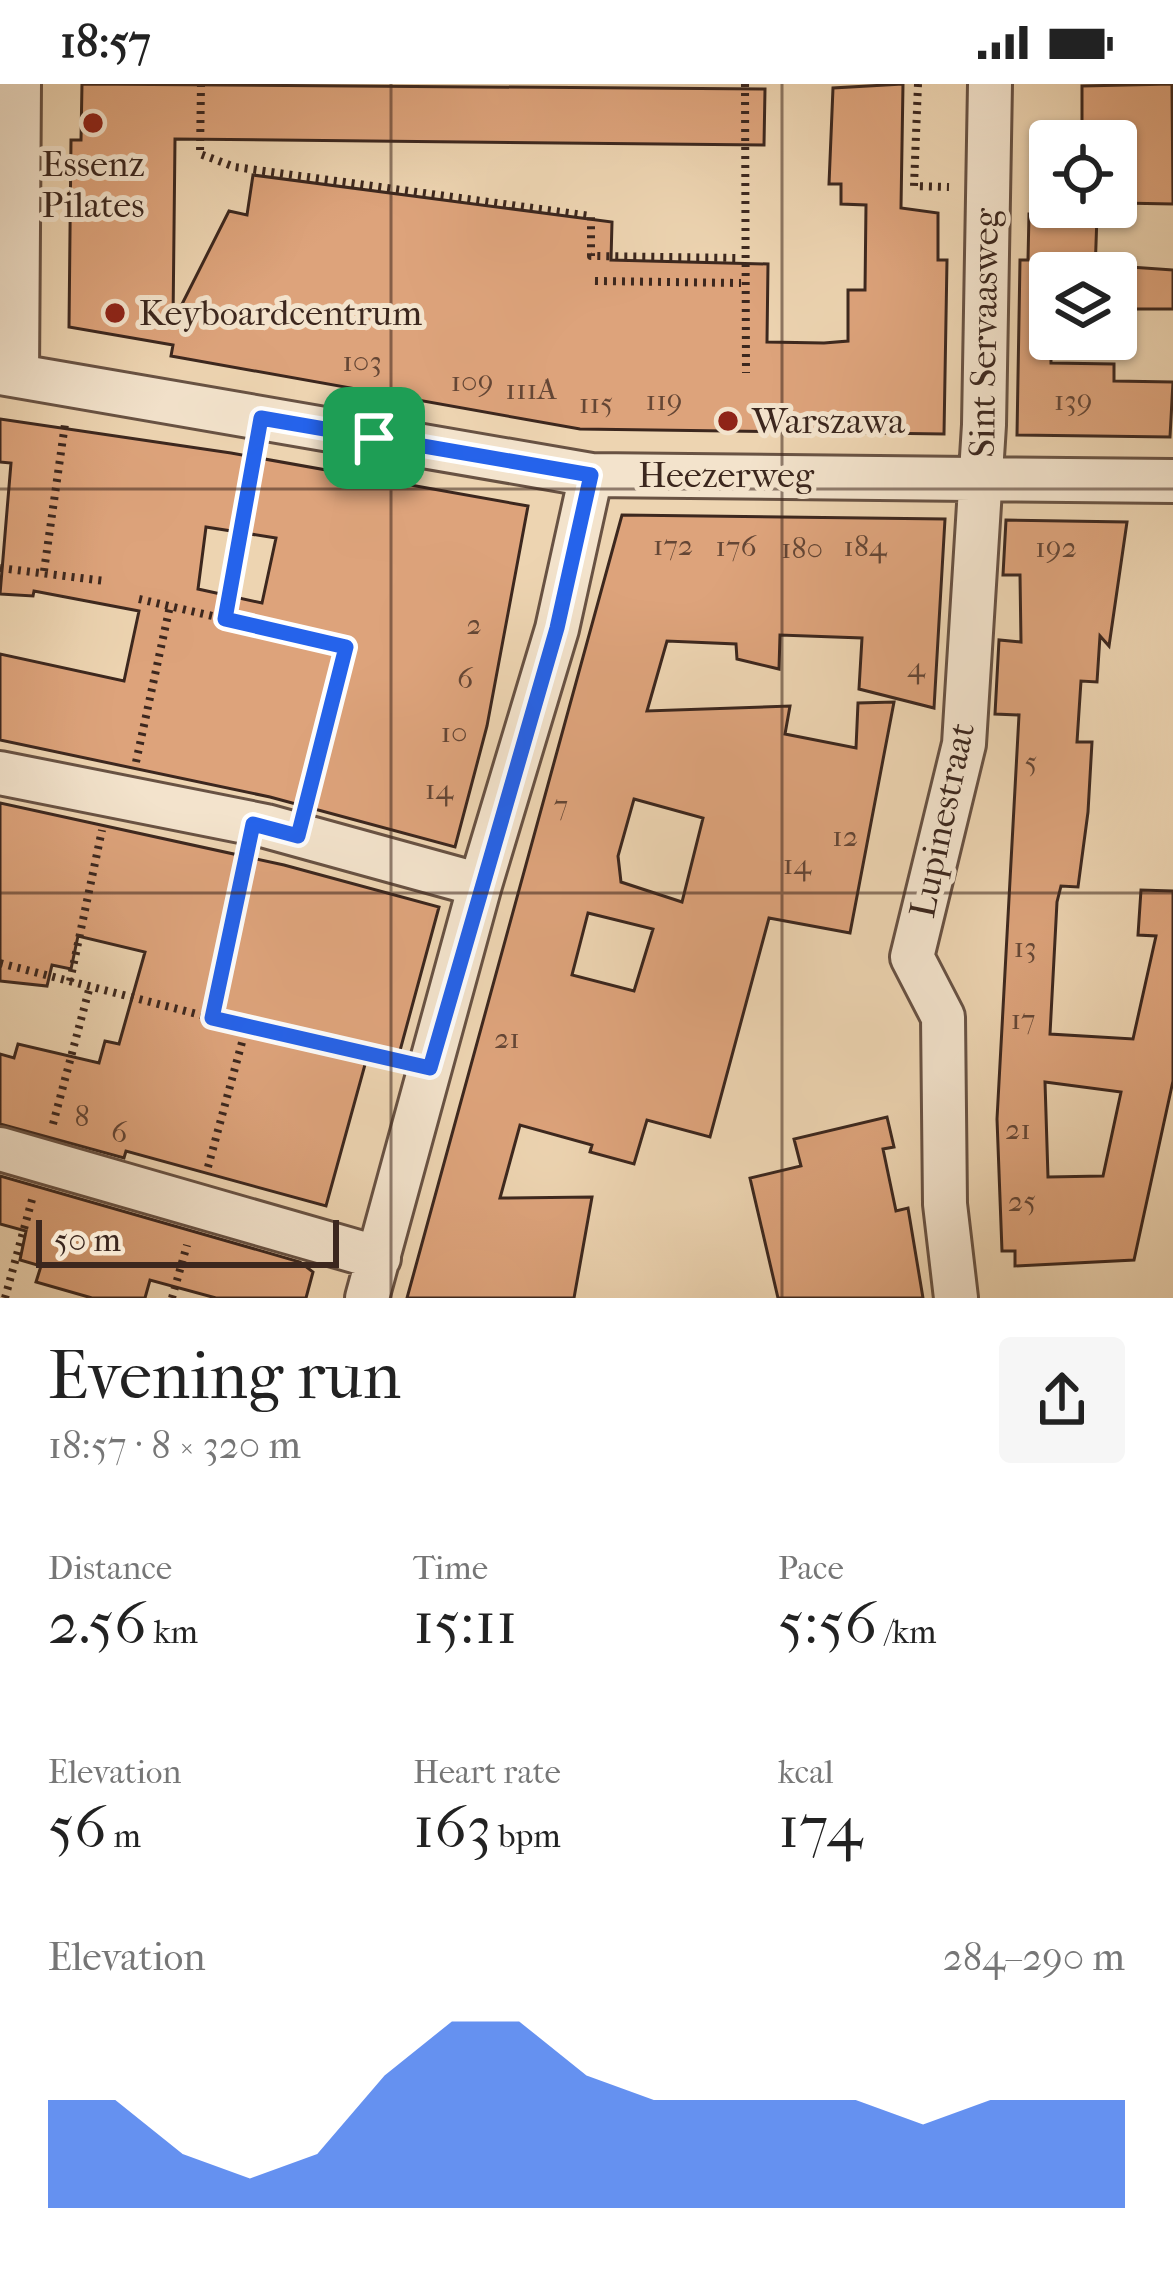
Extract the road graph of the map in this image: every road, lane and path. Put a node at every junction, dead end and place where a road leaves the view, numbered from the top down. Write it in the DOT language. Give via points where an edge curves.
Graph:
graph roads {
  1 [pos="201,84"];
  2 [pos="745,84"];
  3 [pos="918,84"];
  4 [pos="990,84"];
  5 [pos="12,110"];
  6 [pos="987,188"];
  7 [pos="741,258"];
  8 [pos="595,281"];
  9 [pos="742,283"];
  10 [pos="746,373"];
  11 [pos="9,374"];
  12 [pos="70,383"];
  13 [pos="261,418"];
  14 [pos="591,475"];
  15 [pos="981,478"];
  16 [pos="1173,481"];
  17 [pos="0,568"];
  18 [pos="44,571"];
  19 [pos="105,581"];
  20 [pos="140,599"];
  21 [pos="170,606"];
  22 [pos="225,619"];
  23 [pos="0,772"];
  24 [pos="119,796"];
  25 [pos="253,824"];
  26 [pos="298,836"];
  27 [pos="480,885"];
  28 [pos="0,963"];
  29 [pos="70,981"];
  30 [pos="212,1018"];
  31 [pos="248,1024"];
  32 [pos="430,1068"];
  33 [pos="0,1150"];
  34 [pos="198,1206"];
  35 [pos="373,1278"];
  36 [pos="172,1298"];
  37 [pos="956,1298"];
  1 -- 7 [label="path" via="200,154 235,167 592,216 591,256"];
  2 -- 7 [label="path"];
  3 -- 6 [label="path, Sint Servaasweg" via="914,186"];
  4 -- 6 [label="street, Sint Servaasweg"];
  5 -- 11 [label="street"];
  6 -- 15 [label="street, Sint Servaasweg"];
  7 -- 9 [label="path"];
  8 -- 9 [label="path"];
  9 -- 10 [label="path"];
  11 -- 12 [label="street, Heezerweg"];
  12 -- 13 [label="street, Heezerweg"];
  12 -- 18 [label="path"];
  13 -- 14 [label="street, Heezerweg"];
  13 -- 22 [label="path"];
  14 -- 15 [label="street, Heezerweg"];
  14 -- 27 [label="street" via="557,628"];
  15 -- 16 [label="street, Heezerweg"];
  15 -- 37 [label="street, Lupinestraat" via="964,744 912,957 944,1017 945,1204"];
  17 -- 18 [label="path"];
  18 -- 19 [label="path"];
  20 -- 21 [label="path"];
  21 -- 22 [label="path"];
  21 -- 24 [label="path"];
  22 -- 26 [label="path" via="346,647"];
  23 -- 24 [label="street"];
  24 -- 25 [label="street"];
  24 -- 29 [label="path"];
  25 -- 26 [label="street"];
  25 -- 30 [label="path"];
  26 -- 27 [label="street"];
  27 -- 32 [label="street"];
  28 -- 29 [label="path"];
  29 -- 30 [label="path"];
  30 -- 31 [label="path"];
  31 -- 32 [label="path"];
  31 -- 34 [label="path"];
  32 -- 35 [label="street"];
  33 -- 34 [label="street"];
  34 -- 35 [label="street"];
  34 -- 36 [label="path"];
}
